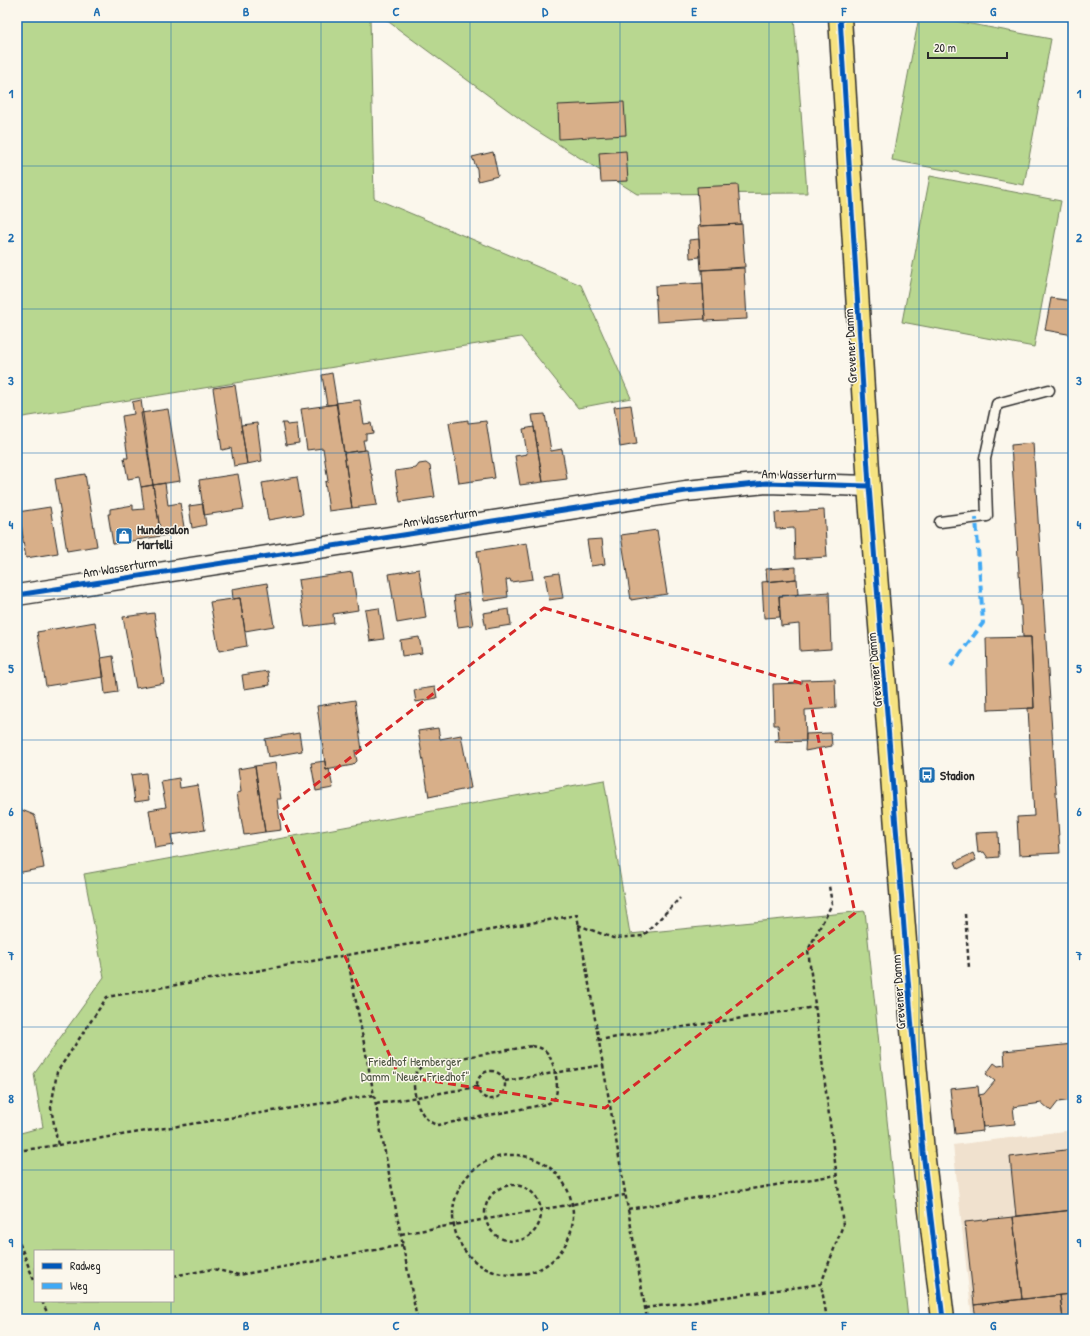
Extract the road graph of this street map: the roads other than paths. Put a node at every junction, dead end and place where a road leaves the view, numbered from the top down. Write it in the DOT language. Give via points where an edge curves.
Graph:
graph roads {
  1 [pos="840,17"];
  2 [pos="1049,390"];
  3 [pos="869,486"];
  4 [pos="940,522"];
  5 [pos="17,595"];
  6 [pos="943,1319"];
  1 -- 3 [label="main road, Grevener Damm"];
  2 -- 4 [label="lane" via="997,404 985,460 987,516"];
  3 -- 5 [label="street, Am Wasserturm" via="766,483 686,491"];
  3 -- 6 [label="main road, Grevener Damm" via="923,1152"];
}
